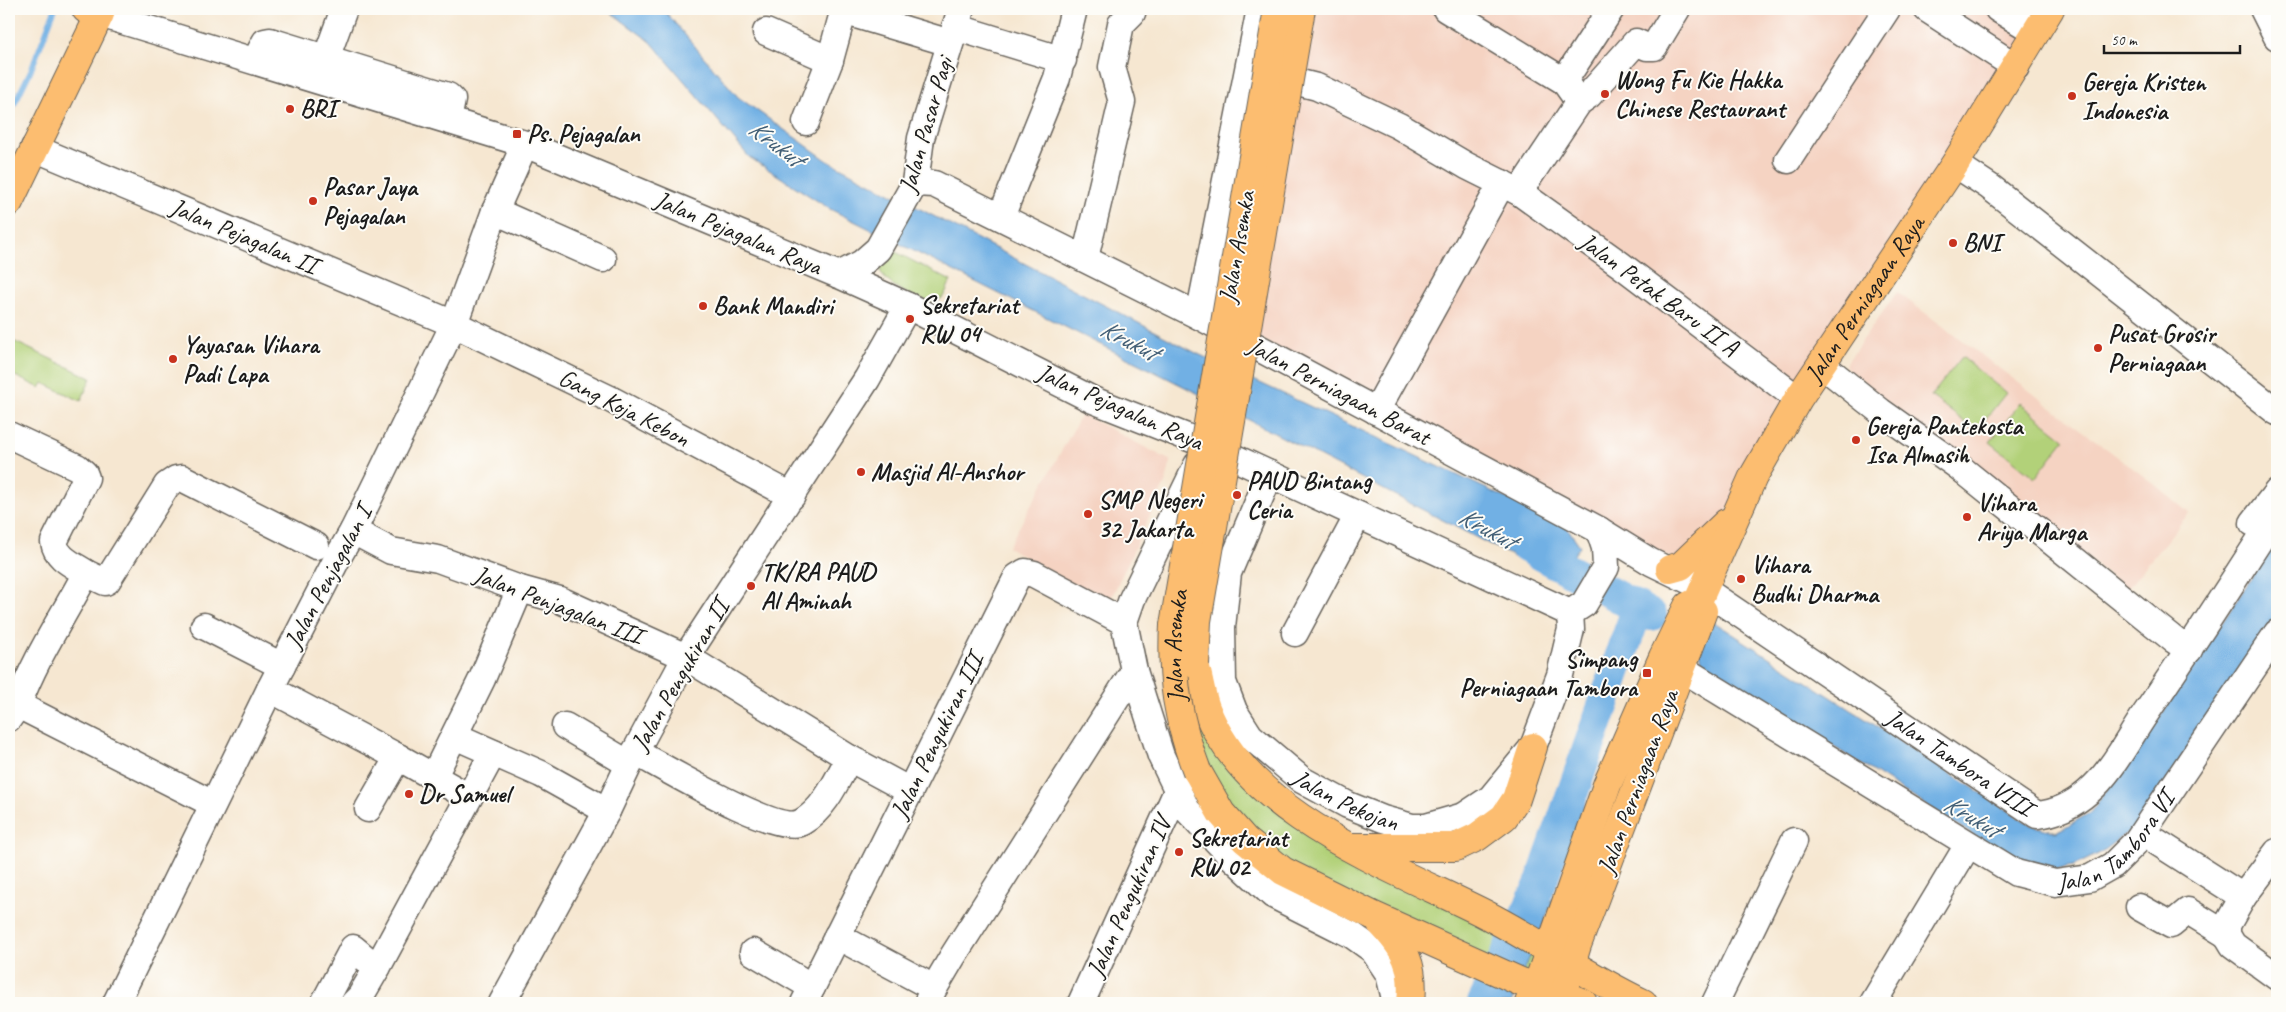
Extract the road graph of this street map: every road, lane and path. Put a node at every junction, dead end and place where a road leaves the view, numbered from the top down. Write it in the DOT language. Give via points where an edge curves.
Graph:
graph roads {
  1 [pos="344,9"];
  2 [pos="1074,9"];
  3 [pos="1133,9"];
  4 [pos="1260,9"];
  5 [pos="1278,9"];
  6 [pos="1301,9"];
  7 [pos="1309,9"];
  8 [pos="1446,9"];
  9 [pos="1611,9"];
  10 [pos="1677,9"];
  11 [pos="1887,9"];
  12 [pos="1927,9"];
  13 [pos="1998,9"];
  14 [pos="2050,9"];
  15 [pos="2263,9"];
  16 [pos="844,10"];
  17 [pos="93,11"];
  18 [pos="956,26"];
  19 [pos="766,32"];
  20 [pos="2036,32"];
  21 [pos="2277,37"];
  22 [pos="830,60"];
  23 [pos="1063,60"];
  24 [pos="2016,67"];
  25 [pos="322,69"];
  26 [pos="1564,81"];
  27 [pos="1297,82"];
  28 [pos="1579,102"];
  29 [pos="806,122"];
  30 [pos="526,144"];
  31 [pos="34,148"];
  32 [pos="1788,160"];
  33 [pos="1955,164"];
  34 [pos="1511,188"];
  35 [pos="911,189"];
  36 [pos="9,202"];
  37 [pos="495,210"];
  38 [pos="1001,217"];
  39 [pos="1085,258"];
  40 [pos="602,259"];
  41 [pos="839,275"];
  42 [pos="908,306"];
  43 [pos="1199,316"];
  44 [pos="454,324"];
  45 [pos="1252,344"];
  46 [pos="1821,364"];
  47 [pos="1798,399"];
  48 [pos="1376,411"];
  49 [pos="2277,412"];
  50 [pos="9,435"];
  51 [pos="1207,445"];
  52 [pos="1270,474"];
  53 [pos="2277,492"];
  54 [pos="792,496"];
  55 [pos="1737,512"];
  56 [pos="2277,513"];
  57 [pos="1358,515"];
  58 [pos="1599,530"];
  59 [pos="354,531"];
  60 [pos="1162,536"];
  61 [pos="2254,548"];
  62 [pos="327,552"];
  63 [pos="1233,557"];
  64 [pos="1660,566"];
  65 [pos="1604,569"];
  66 [pos="86,573"];
  67 [pos="520,589"];
  68 [pos="1698,602"];
  69 [pos="1577,609"];
  70 [pos="1124,622"];
  71 [pos="204,626"];
  72 [pos="2277,632"];
  73 [pos="1295,633"];
  74 [pos="2189,650"];
  75 [pos="686,656"];
  76 [pos="1675,663"];
  77 [pos="282,666"];
  78 [pos="1134,670"];
  79 [pos="270,689"];
  80 [pos="13,712"];
  81 [pos="565,726"];
  82 [pos="455,736"];
  83 [pos="1533,747"];
  84 [pos="493,754"];
  85 [pos="398,757"];
  86 [pos="632,758"];
  87 [pos="849,758"];
  88 [pos="434,776"];
  89 [pos="1177,790"];
  90 [pos="910,791"];
  91 [pos="469,797"];
  92 [pos="213,804"];
  93 [pos="368,809"];
  94 [pos="607,811"];
  95 [pos="1794,841"];
  96 [pos="2157,842"];
  97 [pos="1968,845"];
  98 [pos="1346,846"];
  99 [pos="2277,852"];
  100 [pos="2243,898"];
  101 [pos="2140,907"];
  102 [pos="1374,916"];
  103 [pos="841,929"];
  104 [pos="2227,935"];
  105 [pos="1543,946"];
  106 [pos="753,952"];
  107 [pos="1571,965"];
  108 [pos="377,968"];
  109 [pos="2277,977"];
  110 [pos="921,981"];
  111 [pos="808,995"];
  112 [pos="1548,995"];
  113 [pos="330,1002"];
  114 [pos="116,1003"];
  115 [pos="354,1003"];
  116 [pos="502,1003"];
  117 [pos="1081,1003"];
  118 [pos="1406,1003"];
  119 [pos="1643,1003"];
  120 [pos="1715,1003"];
  121 [pos="1873,1003"];
  1 -- 25 [label="street"];
  2 -- 23 [label="street"];
  3 -- 39 [label="street" via="1121,24 1112,67 1122,102"];
  4 -- 43 [label="street"];
  5 -- 102 [label="main road, Jalan Asemka, bridge" via="1176,604 1172,657 1177,707 1197,771 1222,814 1245,840 1283,871"];
  6 -- 98 [label="main road, Jalan Asemka, bridge" via="1196,621 1195,664 1206,708 1223,741 1238,761 1264,790"];
  7 -- 27 [label="street"];
  8 -- 26 [label="street"];
  9 -- 26 [label="street"];
  10 -- 28 [label="street" via="1654,47 1636,42 1589,96"];
  11 -- 32 [label="street"];
  12 -- 24 [label="street"];
  13 -- 20 [label="street"];
  14 -- 20 [label="main road, Jalan Perniagaan Raya"];
  15 -- 21 [label="street"];
  16 -- 18 [label="street"];
  16 -- 22 [label="street"];
  17 -- 25 [label="street, Jalan Pejagalan Raya" via="256,61"];
  17 -- 31 [label="main road"];
  18 -- 23 [label="street"];
  18 -- 35 [label="street, Jalan Pasar Pagi" via="921,138"];
  19 -- 22 [label="street"];
  20 -- 24 [label="main road, Jalan Perniagaan Raya"];
  22 -- 29 [label="street"];
  23 -- 38 [label="street"];
  24 -- 33 [label="main road, Jalan Perniagaan Raya"];
  25 -- 30 [label="street, Jalan Pejagalan Raya" via="448,120"];
  26 -- 28 [label="street"];
  27 -- 34 [label="street, Jalan Petak Baru II A" via="1317,87 1399,126 1466,166"];
  27 -- 45 [label="street"];
  28 -- 34 [label="street"];
  30 -- 37 [label="street, Jalan Penjagalan I"];
  30 -- 41 [label="street, Jalan Pejagalan Raya"];
  31 -- 36 [label="main road"];
  31 -- 44 [label="street, Jalan Pejagalan II"];
  33 -- 46 [label="main road, Jalan Perniagaan Raya"];
  33 -- 49 [label="street" via="1990,186"];
  34 -- 47 [label="street, Jalan Petak Baru II A" via="1628,270"];
  34 -- 48 [label="street"];
  35 -- 38 [label="street, Jalan Perniagaan Barat" via="934,184"];
  35 -- 41 [label="street, Jalan Pasar Pagi" via="878,249 862,263"];
  37 -- 40 [label="street"];
  37 -- 44 [label="street, Jalan Penjagalan I"];
  38 -- 39 [label="street, Jalan Perniagaan Barat"];
  39 -- 43 [label="street, Jalan Perniagaan Barat"];
  41 -- 42 [label="street, Jalan Pejagalan Raya"];
  42 -- 51 [label="street, Jalan Pejagalan Raya" via="1093,400"];
  42 -- 54 [label="street, Jalan Pengukiran II" via="867,379"];
  43 -- 45 [label="street, Jalan Perniagaan Barat"];
  44 -- 54 [label="street, Gang Koja Kebon" via="610,399"];
  44 -- 59 [label="street, Jalan Penjagalan I"];
  45 -- 48 [label="street, Jalan Perniagaan Barat"];
  46 -- 47 [label="main road, Jalan Perniagaan Raya"];
  46 -- 74 [label="street" via="1880,411 1960,467"];
  47 -- 55 [label="main road, Jalan Perniagaan Raya" via="1753,477"];
  48 -- 58 [label="street, Jalan Perniagaan Barat"];
  50 -- 66 [label="street" via="84,473 84,486 54,542 60,556"];
  51 -- 52 [label="street, Jalan Pejagalan Raya"];
  51 -- 60 [label="street"];
  52 -- 57 [label="street, Jalan Pejagalan Raya"];
  52 -- 63 [label="street, Jalan Pekojan"];
  53 -- 61 [label="street" via="2252,525 2248,538"];
  54 -- 75 [label="street, Jalan Pengukiran II"];
  55 -- 64 [label="main road" via="1681,566"];
  55 -- 68 [label="main road, Jalan Perniagaan Raya"];
  56 -- 61 [label="street, Jalan Tambora VIII"];
  57 -- 69 [label="street, Jalan Pejagalan Raya"];
  57 -- 73 [label="street"];
  58 -- 64 [label="street, Jalan Perniagaan Barat"];
  58 -- 65 [label="street" via="1605,548"];
  59 -- 62 [label="street, Jalan Penjagalan I"];
  59 -- 67 [label="street, Jalan Penjagalan III" via="391,551 438,559"];
  60 -- 63 [label="street" via="1182,524 1205,525 1224,537"];
  60 -- 70 [label="street"];
  61 -- 74 [label="street, Jalan Tambora VIII"];
  62 -- 66 [label="street" via="182,478 167,485 107,581"];
  62 -- 77 [label="street, Jalan Penjagalan I"];
  63 -- 83 [label="street, Jalan Pekojan" via="1222,627 1223,682 1234,711 1250,736 1302,780 1348,805 1383,819 1426,827 1464,816 1491,798"];
  64 -- 65 [label="street" via="1628,561"];
  64 -- 68 [label="street, Jalan Perniagaan Barat"];
  65 -- 69 [label="street, Jalan Pekojan"];
  66 -- 80 [label="street" via="37,660"];
  67 -- 75 [label="street, Jalan Penjagalan III" via="560,600"];
  67 -- 82 [label="street"];
  68 -- 74 [label="street, Jalan Tambora VIII" via="2037,815 2052,814 2088,792 2107,770"];
  68 -- 76 [label="main road, Jalan Perniagaan Raya"];
  69 -- 83 [label="street, Jalan Pekojan" via="1560,675"];
  70 -- 78 [label="street"];
  70 -- 90 [label="street, Jalan Pengukiran III" via="1034,574 1021,573"];
  71 -- 77 [label="street"];
  72 -- 97 [label="street, Jalan Tambora VI" via="2142,833 2113,866 2090,878 2055,884 2016,873"];
  75 -- 86 [label="street, Jalan Pengukiran II"];
  75 -- 87 [label="street, Jalan Penjagalan III"];
  76 -- 97 [label="street, Jalan Tambora VI"];
  76 -- 105 [label="main road, Jalan Perniagaan Raya" via="1607,785"];
  76 -- 107 [label="main road, Jalan Perniagaan Raya"];
  77 -- 79 [label="street, Jalan Penjagalan I"];
  78 -- 89 [label="street" via="1161,756"];
  78 -- 110 [label="street" via="932,990"];
  79 -- 85 [label="street"];
  79 -- 92 [label="street, Jalan Penjagalan I"];
  80 -- 92 [label="street"];
  81 -- 86 [label="street"];
  82 -- 84 [label="street"];
  82 -- 88 [label="street"];
  83 -- 98 [label="main road" via="1516,799 1504,817 1488,830 1456,847"];
  84 -- 91 [label="street"];
  84 -- 94 [label="street" via="541,774"];
  85 -- 88 [label="street"];
  85 -- 93 [label="street"];
  86 -- 87 [label="street" via="735,806 791,825 801,823 817,810"];
  86 -- 94 [label="street, Jalan Pengukiran II"];
  87 -- 90 [label="street, Jalan Penjagalan III"];
  88 -- 91 [label="street"];
  89 -- 117 [label="street, Jalan Pengukiran IV"];
  89 -- 118 [label="street" via="1187,810 1202,828 1274,895 1352,935 1374,950"];
  90 -- 103 [label="street, Jalan Pengukiran III"];
  91 -- 108 [label="street"];
  92 -- 114 [label="street, Jalan Penjagalan I"];
  94 -- 116 [label="street, Jalan Pengukiran II"];
  95 -- 120 [label="street"];
  96 -- 100 [label="street"];
  97 -- 121 [label="street"];
  98 -- 105 [label="main road, Jalan Asemka"];
  99 -- 100 [label="street"];
  100 -- 104 [label="street" via="2227,924"];
  101 -- 104 [label="street" via="2171,925 2188,911"];
  102 -- 112 [label="main road, Jalan Asemka"];
  102 -- 118 [label="main road" via="1398,941 1411,968"];
  103 -- 110 [label="street"];
  103 -- 111 [label="street, Jalan Pengukiran III"];
  104 -- 109 [label="street" via="2234,945"];
  105 -- 107 [label="main road, Jalan Asemka"];
  105 -- 112 [label="main road, Jalan Perniagaan Raya"];
  106 -- 111 [label="street"];
  107 -- 112 [label="main road, Jalan Perniagaan Raya"];
  107 -- 119 [label="main road, Jalan Asemka"];
  108 -- 113 [label="street" via="353,948"];
  108 -- 115 [label="street"];
}
